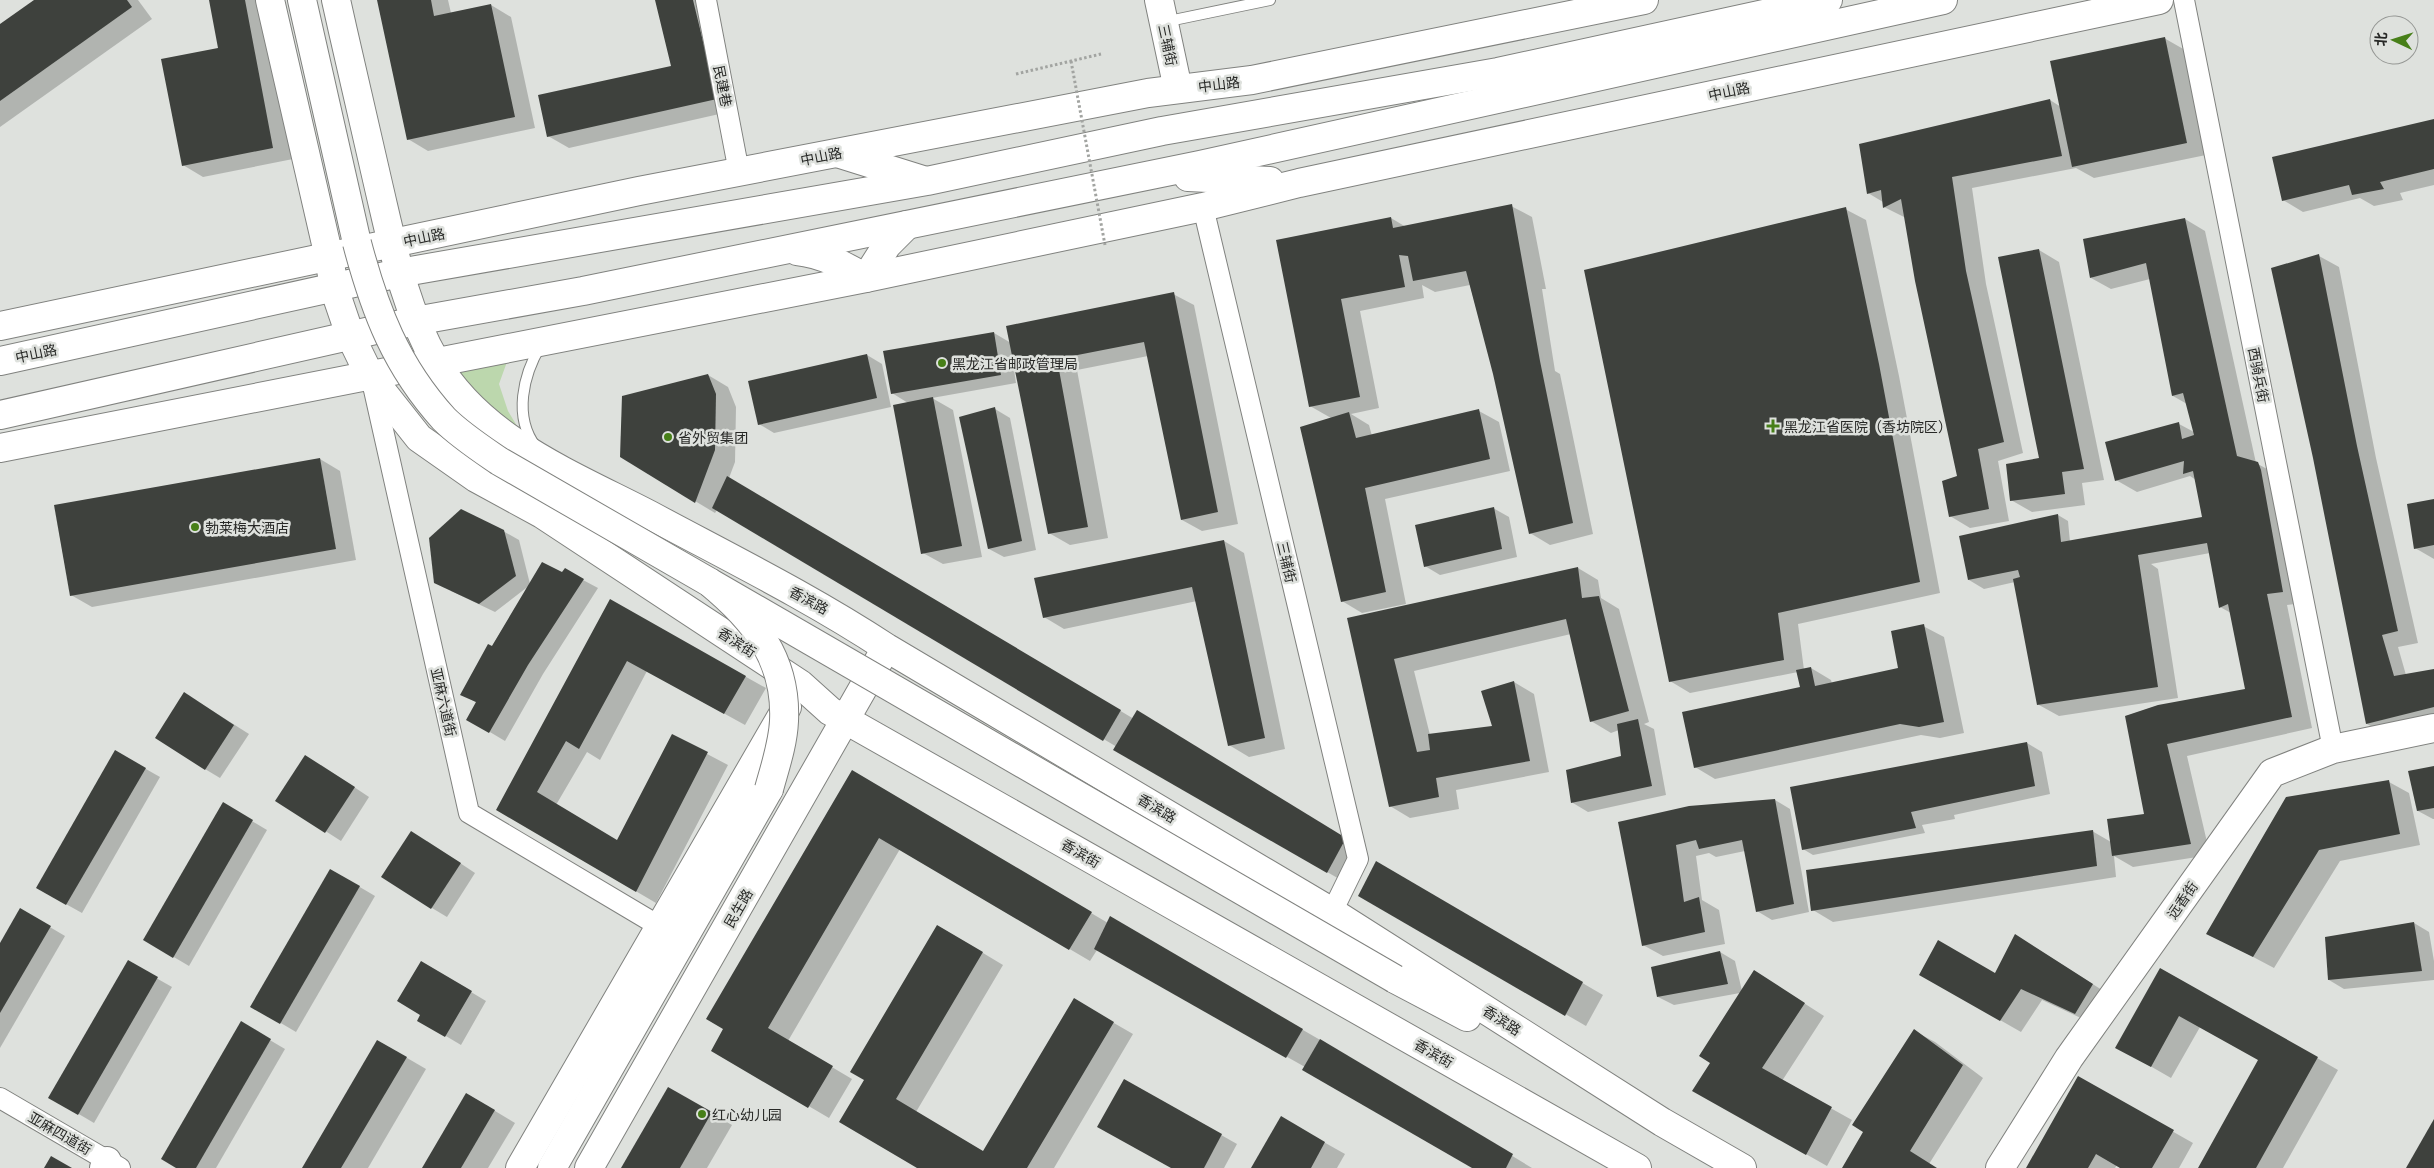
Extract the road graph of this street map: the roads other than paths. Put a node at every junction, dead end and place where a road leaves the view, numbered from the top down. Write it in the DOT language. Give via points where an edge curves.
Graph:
graph roads {
  1 [pos="270,0"];
  2 [pos="302,0"];
  3 [pos="336,0"];
  4 [pos="706,0"];
  5 [pos="1270,0"];
  6 [pos="1644,0"];
  7 [pos="1828,0"];
  8 [pos="1943,0"];
  9 [pos="2159,0"];
  10 [pos="2184,0"];
  11 [pos="1161,11"];
  12 [pos="1252,80"];
  13 [pos="1178,89"];
  14 [pos="1162,131"];
  15 [pos="838,153"];
  16 [pos="739,172"];
  17 [pos="1150,176"];
  18 [pos="927,181"];
  19 [pos="1298,183"];
  20 [pos="1203,208"];
  21 [pos="907,225"];
  22 [pos="392,244"];
  23 [pos="783,250"];
  24 [pos="329,257"];
  25 [pos="399,273"];
  26 [pos="866,278"];
  27 [pos="334,288"];
  28 [pos="415,321"];
  29 [pos="0,326"];
  30 [pos="350,335"];
  31 [pos="542,343"];
  32 [pos="0,362"];
  33 [pos="436,363"];
  34 [pos="370,376"];
  35 [pos="0,415"];
  36 [pos="0,448"];
  37 [pos="560,467"];
  38 [pos="709,582"];
  39 [pos="886,648"];
  40 [pos="800,684"];
  41 [pos="846,720"];
  42 [pos="2434,728"];
  43 [pos="2333,749"];
  44 [pos="1332,912"];
  45 [pos="659,926"];
  46 [pos="0,1098"];
  47 [pos="1662,1122"];
  48 [pos="110,1166"];
  49 [pos="520,1168"];
  50 [pos="552,1168"];
  51 [pos="589,1168"];
  52 [pos="1637,1168"];
  53 [pos="1742,1168"];
  54 [pos="2000,1168"];
  1 -- 24 [label="main road, 香滨街"];
  2 -- 38 [label="main road, bridge" via="368,284 392,346 409,374 445,420 484,451"];
  3 -- 22 [label="main road, 香滨路"];
  4 -- 16 [label="street, 民建巷"];
  5 -- 11 [label="lane"];
  6 -- 12 [label="main road, 中山路"];
  7 -- 14 [label="main road, 中山路" via="1498,72"];
  8 -- 17 [label="main road"];
  9 -- 19 [label="main road, 中山路"];
  10 -- 43 [label="street, 西骑兵街"];
  11 -- 13 [label="main road, 三辅街"];
  12 -- 13 [label="main road, 中山路"];
  12 -- 14 [label="main road"];
  13 -- 15 [label="main road, 中山路"];
  14 -- 18 [label="main road, 中山路"];
  15 -- 16 [label="main road, 中山路"];
  15 -- 18 [label="main road"];
  16 -- 22 [label="main road, 中山路"];
  17 -- 19 [label="main road"];
  17 -- 21 [label="main road"];
  18 -- 25 [label="main road, 中山路"];
  19 -- 20 [label="main road"];
  20 -- 26 [label="main road"];
  20 -- 44 [label="street, 三辅街" via="1358,859"];
  21 -- 23 [label="main road"];
  21 -- 26 [label="main road" via="887,245"];
  22 -- 24 [label="main road, 中山路"];
  22 -- 25 [label="main road, 香滨路"];
  23 -- 26 [label="main road" via="836,260"];
  23 -- 28 [label="main road"];
  24 -- 27 [label="main road, 香滨街"];
  24 -- 29 [label="main road, 中山路"];
  25 -- 27 [label="main road, 中山路"];
  25 -- 28 [label="main road, 香滨路"];
  26 -- 31 [label="main road"];
  27 -- 30 [label="main road, 香滨街"];
  27 -- 32 [label="main road, 中山路"];
  28 -- 30 [label="main road"];
  28 -- 33 [label="main road, 香滨路"];
  30 -- 34 [label="main road, 香滨街"];
  30 -- 35 [label="main road"];
  31 -- 33 [label="main road"];
  31 -- 37 [label="lane" via="529,366 523,412 526,429 534,445"];
  33 -- 34 [label="main road"];
  33 -- 37 [label="main road, 香滨路" via="459,395 486,422 502,435"];
  34 -- 36 [label="main road"];
  34 -- 40 [label="main road, 香滨街" via="419,438 476,478 542,514"];
  34 -- 45 [label="street, 亚麻六道街" via="469,812"];
  37 -- 39 [label="main road, 香滨路" via="833,613"];
  38 -- 47 [label="main road, bridge" via="1395,979"];
  38 -- 50 [label="main road, bridge" via="737,605 759,631 773,657 782,686 784,722 769,789"];
  39 -- 41 [label="main road, 民生路"];
  39 -- 44 [label="main road, 香滨路"];
  40 -- 41 [label="main road, 香滨街" via="830,712"];
  40 -- 45 [label="main road"];
  41 -- 51 [label="main road, 民生路"];
  41 -- 52 [label="main road, 香滨街"];
  42 -- 43 [label="main road, 远香街"];
  43 -- 54 [label="main road, 远香街" via="2272,773 2069,1058"];
  44 -- 47 [label="main road, 香滨路"];
  45 -- 49 [label="main road"];
  46 -- 48 [label="street, 亚麻四道街"];
  47 -- 53 [label="main road, 香滨路"];
}
